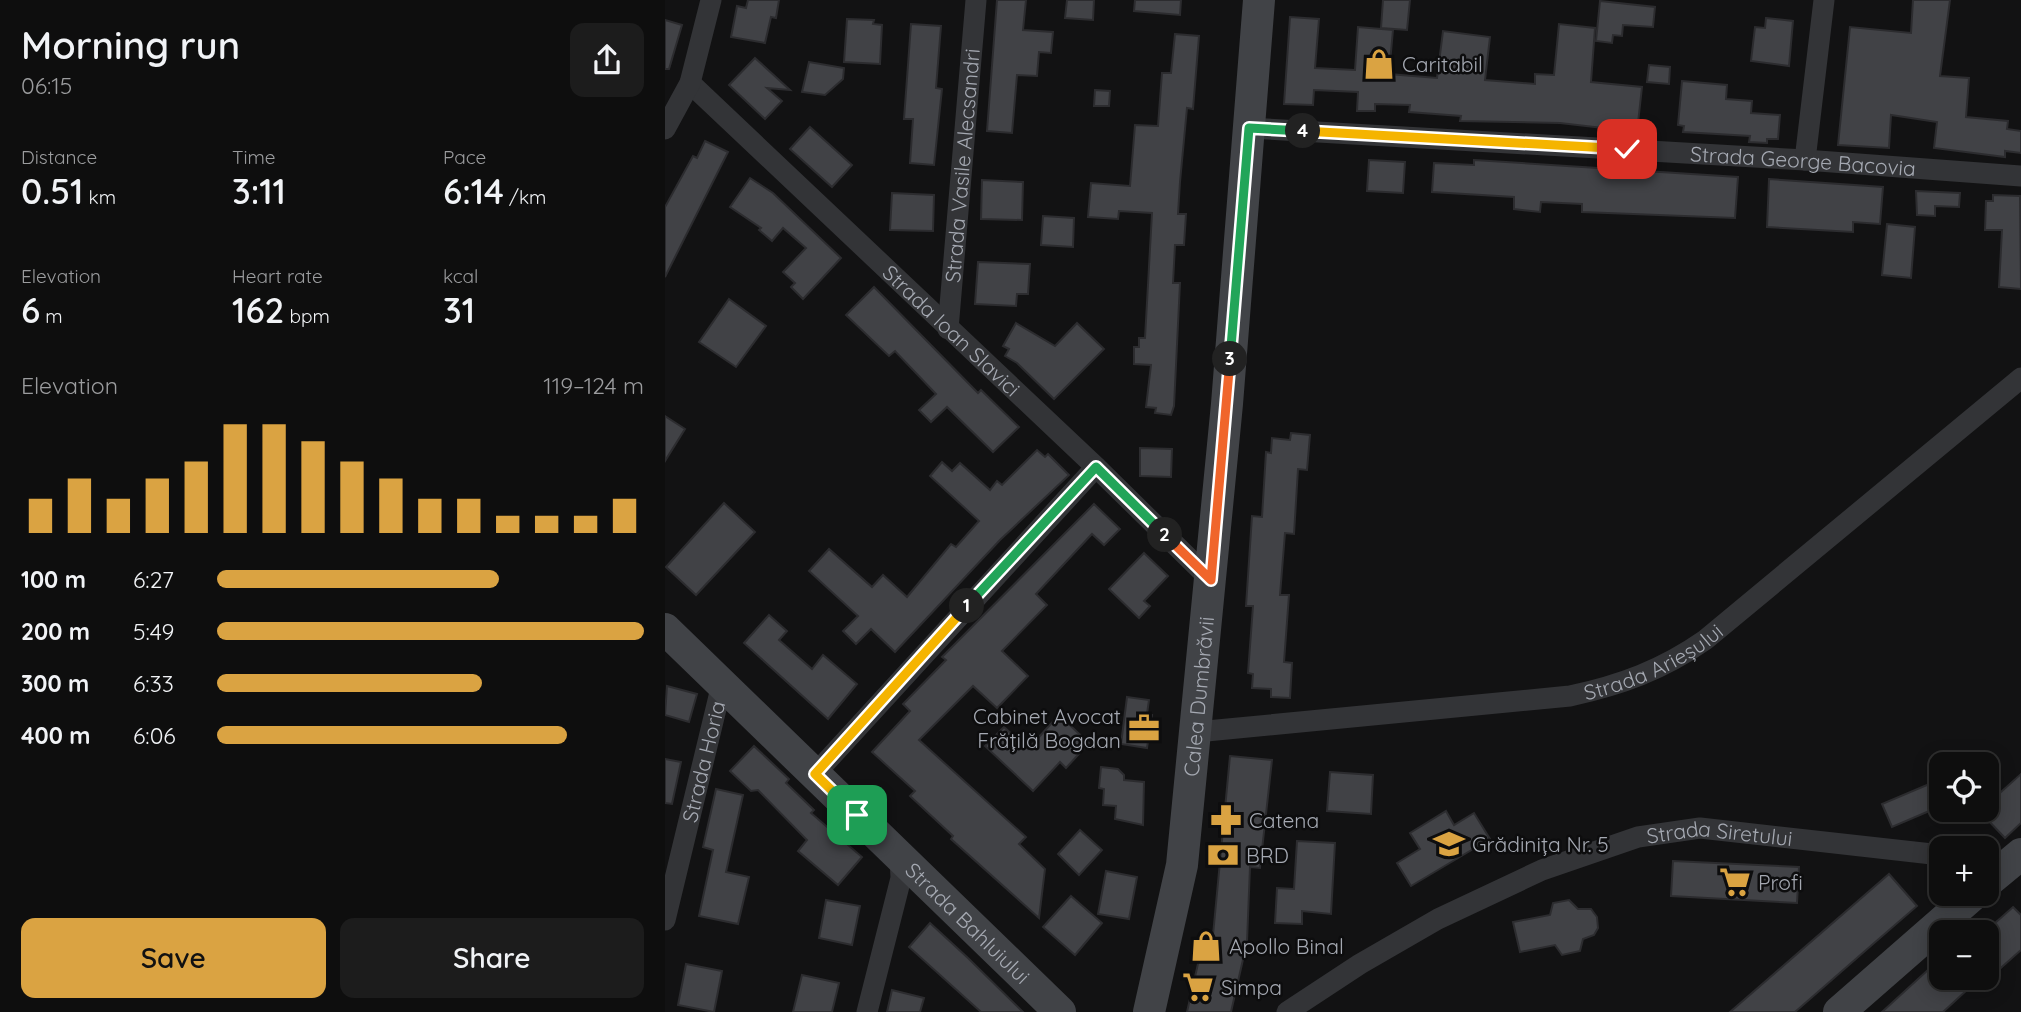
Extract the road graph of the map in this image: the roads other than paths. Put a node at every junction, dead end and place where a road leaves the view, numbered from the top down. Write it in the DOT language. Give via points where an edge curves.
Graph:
graph roads {
  1 [pos="711,0"];
  2 [pos="975,0"];
  3 [pos="1259,0"];
  4 [pos="1824,0"];
  5 [pos="690,83"];
  6 [pos="1249,128"];
  7 [pos="665,129"];
  8 [pos="1805,160"];
  9 [pos="2021,176"];
  10 [pos="948,329"];
  11 [pos="2021,378"];
  12 [pos="1096,467"];
  13 [pos="1211,580"];
  14 [pos="665,629"];
  15 [pos="722,684"];
  16 [pos="1196,732"];
  17 [pos="815,774"];
  18 [pos="1929,854"];
  19 [pos="900,857"];
  20 [pos="1959,906"];
  21 [pos="665,920"];
  22 [pos="867,1012"];
  23 [pos="1060,1012"];
  24 [pos="1149,1012"];
  25 [pos="1287,1012"];
  26 [pos="1839,1012"];
  1 -- 5 [label="street"];
  2 -- 10 [label="street, Strada Vasile Alecsandri"];
  3 -- 6 [label="main road, Calea Dumbrăvii"];
  4 -- 8 [label="street"];
  5 -- 7 [label="street"];
  5 -- 10 [label="street, Strada Ioan Slavici"];
  6 -- 8 [label="street, Strada George Bacovia"];
  6 -- 13 [label="main road, Calea Dumbrăvii"];
  8 -- 9 [label="street, Strada George Bacovia"];
  10 -- 12 [label="street, Strada Ioan Slavici"];
  11 -- 16 [label="street, Strada Arieșului" via="1705,640 1644,676 1570,695"];
  12 -- 13 [label="street, Strada Ioan Slavici"];
  12 -- 17 [label="street"];
  13 -- 16 [label="main road, Calea Dumbrăvii"];
  14 -- 15 [label="main road, Strada Bahluiului"];
  15 -- 17 [label="main road, Strada Bahluiului"];
  15 -- 21 [label="street, Strada Horia"];
  16 -- 24 [label="main road, Calea Dumbrăvii" via="1178,889"];
  17 -- 19 [label="main road, Strada Bahluiului"];
  18 -- 25 [label="street, Strada Siretului" via="1700,828 1638,837 1542,870 1472,902 1401,939"];
  19 -- 22 [label="street" via="901,878"];
  19 -- 23 [label="main road, Strada Bahluiului"];
  20 -- 26 [label="main road"];
}
